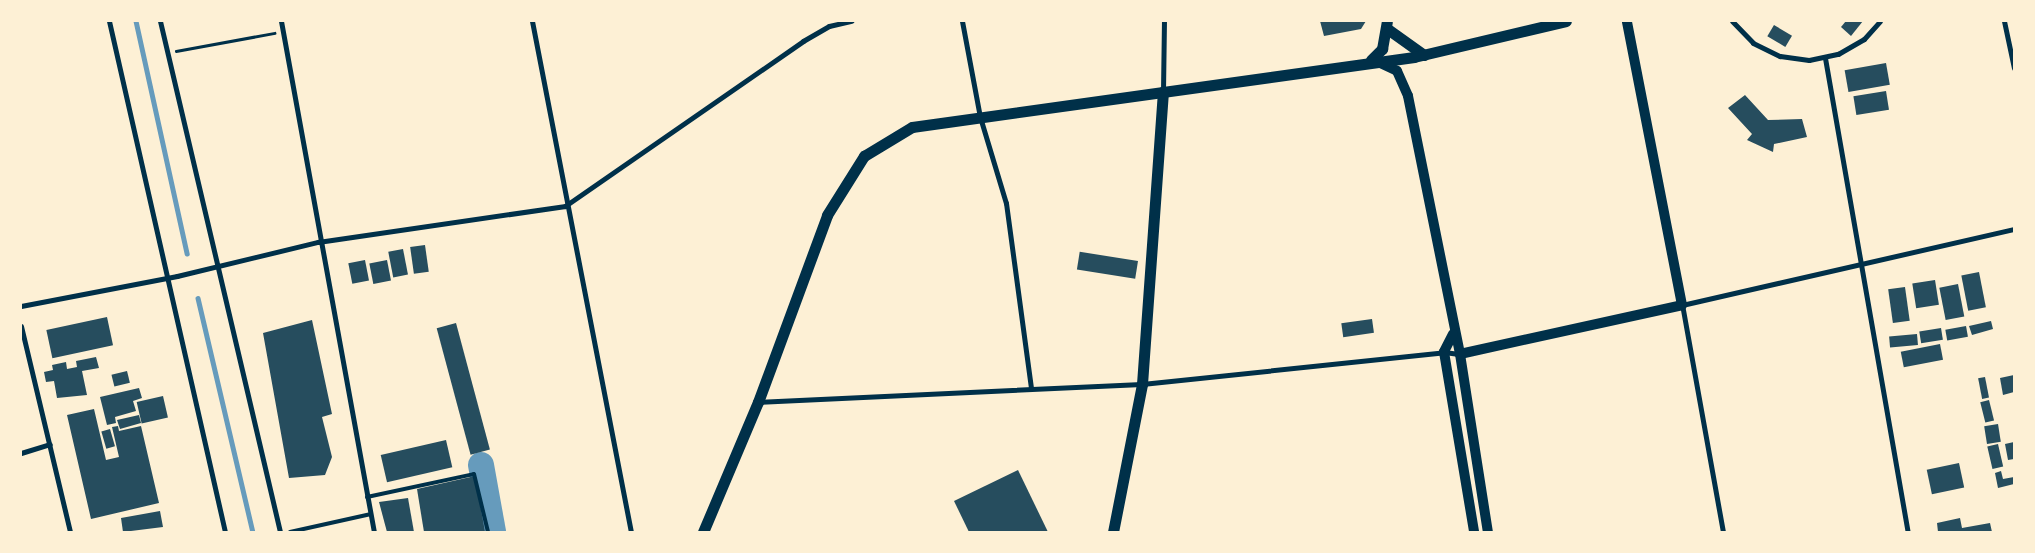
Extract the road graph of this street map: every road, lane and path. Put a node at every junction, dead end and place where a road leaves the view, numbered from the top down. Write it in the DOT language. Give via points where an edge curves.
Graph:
graph roads {
  1 [pos="109,21"];
  2 [pos="160,21"];
  3 [pos="281,21"];
  4 [pos="532,21"];
  5 [pos="851,21"];
  6 [pos="962,21"];
  7 [pos="1164,21"];
  8 [pos="1566,21"];
  9 [pos="1627,21"];
  10 [pos="1732,21"];
  11 [pos="1880,21"];
  12 [pos="2004,21"];
  13 [pos="829,24"];
  14 [pos="1388,26"];
  15 [pos="283,31"];
  16 [pos="167,52"];
  17 [pos="1424,55"];
  18 [pos="1825,58"];
  19 [pos="1371,60"];
  20 [pos="2014,68"];
  21 [pos="1163,92"];
  22 [pos="980,117"];
  23 [pos="566,206"];
  24 [pos="2014,229"];
  25 [pos="318,242"];
  26 [pos="1860,262"];
  27 [pos="216,268"];
  28 [pos="165,279"];
  29 [pos="1682,305"];
  30 [pos="21,306"];
  31 [pos="21,326"];
  32 [pos="1453,334"];
  33 [pos="1444,352"];
  34 [pos="1460,354"];
  35 [pos="1142,384"];
  36 [pos="1031,387"];
  37 [pos="758,402"];
  38 [pos="50,444"];
  39 [pos="21,453"];
  40 [pos="367,497"];
  41 [pos="370,514"];
  42 [pos="70,532"];
  43 [pos="225,532"];
  44 [pos="280,532"];
  45 [pos="290,532"];
  46 [pos="374,532"];
  47 [pos="488,532"];
  48 [pos="631,532"];
  49 [pos="703,532"];
  50 [pos="1113,532"];
  51 [pos="1474,532"];
  52 [pos="1488,532"];
  53 [pos="1723,532"];
  54 [pos="1908,532"];
  1 -- 28 [label="street"];
  2 -- 16 [label="street"];
  3 -- 15 [label="street"];
  4 -- 23 [label="street"];
  5 -- 13 [label="street"];
  6 -- 22 [label="street"];
  7 -- 21 [label="street"];
  8 -- 17 [label="main road"];
  9 -- 29 [label="main road"];
  10 -- 18 [label="street" via="1753,43 1780,56"];
  11 -- 18 [label="street" via="1864,39"];
  12 -- 20 [label="street"];
  13 -- 23 [label="street"];
  14 -- 17 [label="main road"];
  14 -- 19 [label="main road"];
  15 -- 16 [label="path"];
  15 -- 25 [label="street"];
  16 -- 27 [label="street"];
  17 -- 19 [label="main road"];
  18 -- 26 [label="street"];
  19 -- 21 [label="main road"];
  19 -- 32 [label="main road" via="1397,72 1408,96"];
  21 -- 22 [label="main road"];
  21 -- 35 [label="main road"];
  22 -- 36 [label="street" via="1006,203"];
  22 -- 37 [label="main road" via="912,127 864,156 827,215"];
  23 -- 25 [label="street"];
  23 -- 48 [label="street"];
  24 -- 26 [label="street"];
  25 -- 27 [label="street"];
  25 -- 40 [label="street"];
  26 -- 29 [label="street"];
  26 -- 54 [label="street"];
  27 -- 28 [label="street"];
  27 -- 44 [label="street"];
  28 -- 30 [label="street"];
  28 -- 43 [label="street"];
  29 -- 34 [label="main road"];
  29 -- 53 [label="street"];
  31 -- 38 [label="street"];
  32 -- 33 [label="main road"];
  32 -- 34 [label="main road"];
  33 -- 34 [label="street"];
  33 -- 35 [label="street"];
  33 -- 51 [label="main road"];
  34 -- 52 [label="main road"];
  35 -- 36 [label="street"];
  35 -- 50 [label="main road"];
  36 -- 37 [label="street"];
  37 -- 49 [label="main road"];
  38 -- 39 [label="street"];
  38 -- 42 [label="street"];
  40 -- 41 [label="street"];
  40 -- 47 [label="lane" via="474,474"];
  41 -- 45 [label="lane"];
  41 -- 46 [label="street"];
}
